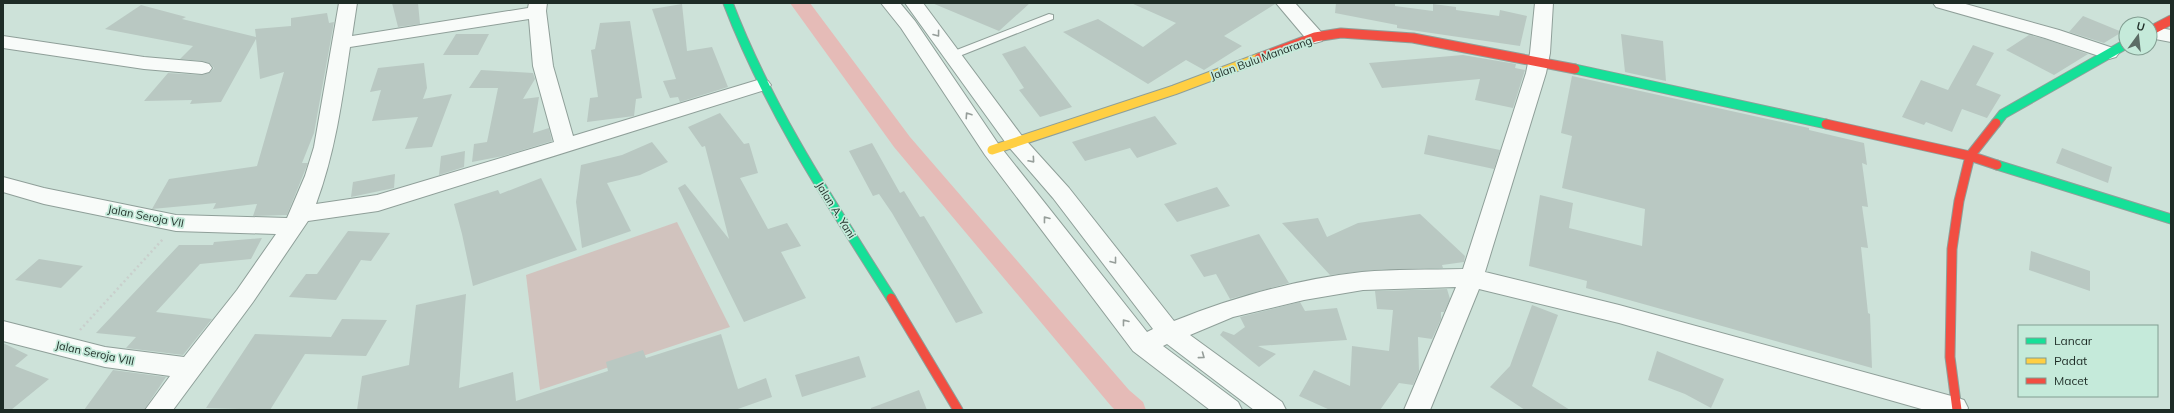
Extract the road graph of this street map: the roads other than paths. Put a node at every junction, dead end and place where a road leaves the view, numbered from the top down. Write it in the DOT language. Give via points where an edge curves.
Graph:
graph roads {
  1 [pos="348,3"];
  2 [pos="728,3"];
  3 [pos="890,3"];
  4 [pos="914,3"];
  5 [pos="1285,3"];
  6 [pos="1544,3"];
  7 [pos="1942,3"];
  8 [pos="537,7"];
  9 [pos="1049,17"];
  10 [pos="2171,20"];
  11 [pos="2158,27"];
  12 [pos="2158,34"];
  13 [pos="2171,36"];
  14 [pos="1315,37"];
  15 [pos="3,42"];
  16 [pos="342,43"];
  17 [pos="2118,48"];
  18 [pos="2109,53"];
  19 [pos="948,60"];
  20 [pos="1539,62"];
  21 [pos="202,68"];
  22 [pos="761,85"];
  23 [pos="1015,141"];
  24 [pos="565,144"];
  25 [pos="992,150"];
  26 [pos="1970,156"];
  27 [pos="3,184"];
  28 [pos="2171,219"];
  29 [pos="296,220"];
  30 [pos="1472,278"];
  31 [pos="3,331"];
  32 [pos="1169,332"];
  33 [pos="1142,344"];
  34 [pos="189,368"];
  35 [pos="1956,409"];
  36 [pos="158,410"];
  37 [pos="958,410"];
  38 [pos="1229,410"];
  39 [pos="1272,410"];
  40 [pos="1417,410"];
  1 -- 16 [label="street"];
  2 -- 22 [label="main road, Jalan A. Yani" via="735,26"];
  3 -- 19 [label="street" via="908,25"];
  4 -- 19 [label="street, one-way"];
  5 -- 14 [label="street"];
  6 -- 20 [label="street"];
  7 -- 18 [label="street"];
  8 -- 16 [label="street"];
  8 -- 24 [label="street" via="543,66"];
  9 -- 19 [label="lane"];
  10 -- 11 [label="main road"];
  12 -- 13 [label="street"];
  14 -- 20 [label="main road, Jalan Bulu Manarang" via="1342,33 1414,38"];
  14 -- 23 [label="main road, Jalan Bulu Manarang" via="1174,90"];
  15 -- 21 [label="street" via="144,63"];
  16 -- 29 [label="street" via="324,147 316,176"];
  17 -- 18 [label="main road"];
  18 -- 26 [label="main road" via="2003,114"];
  19 -- 23 [label="street"];
  25 -- 19 [label="street, one-way"];
  20 -- 26 [label="main road, Jalan Bulu Manarang"];
  20 -- 30 [label="street"];
  22 -- 24 [label="street, Jalan Seroja VII"];
  22 -- 37 [label="main road, Jalan A. Yani" via="845,225 908,323"];
  23 -- 25 [label="main road, Jalan Bulu Manarang"];
  23 -- 32 [label="street, one-way" via="1061,193"];
  24 -- 29 [label="street, Jalan Seroja VII" via="378,203"];
  33 -- 25 [label="street, one-way"];
  26 -- 28 [label="main road, Jalan Bulu Manarang"];
  26 -- 35 [label="main road" via="1959,201 1952,249 1950,357"];
  27 -- 29 [label="street, Jalan Seroja VII" via="44,196 176,223"];
  29 -- 34 [label="street" via="245,296"];
  30 -- 32 [label="street" via="1363,281 1304,291 1228,309"];
  30 -- 35 [label="street" via="1619,314"];
  30 -- 40 [label="street"];
  31 -- 34 [label="street, Jalan Seroja VIII" via="105,357"];
  32 -- 33 [label="street"];
  32 -- 39 [label="street, one-way"];
  33 -- 38 [label="street"];
  34 -- 36 [label="street"];
}
